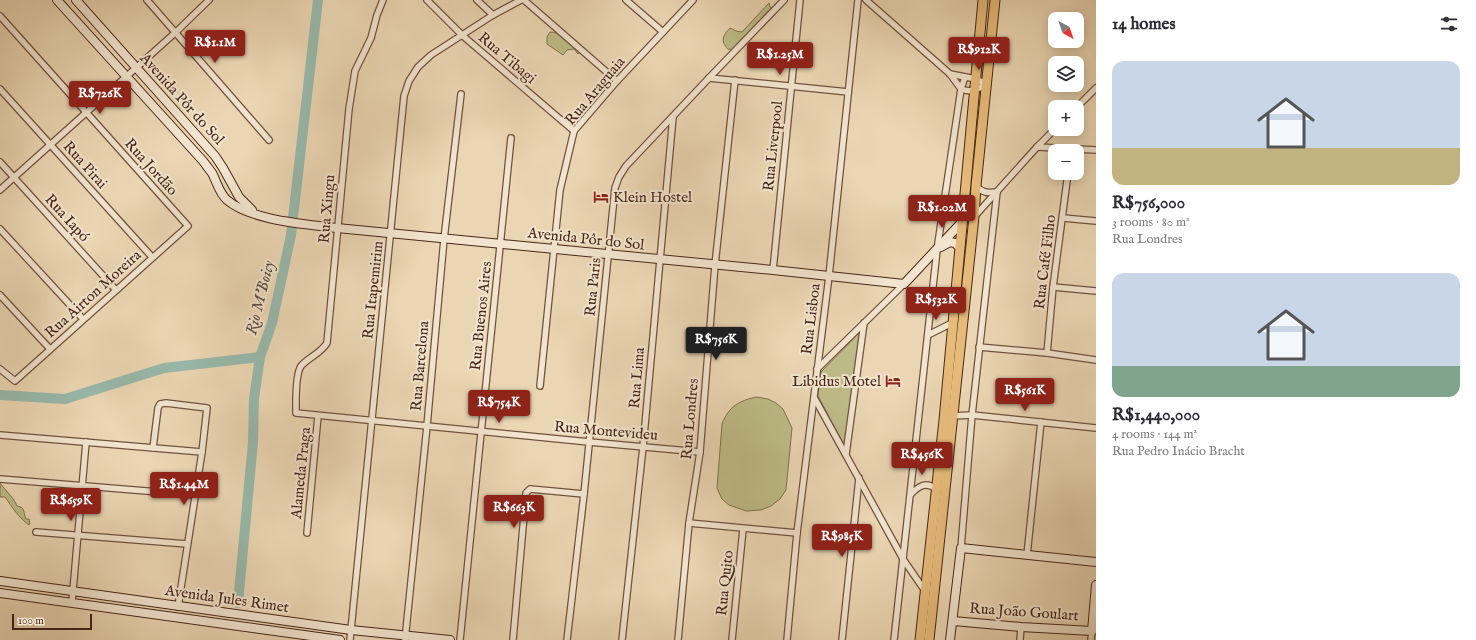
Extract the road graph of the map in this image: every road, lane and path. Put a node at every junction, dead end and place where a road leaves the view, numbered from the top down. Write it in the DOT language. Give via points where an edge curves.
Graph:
graph roads {
  1 [pos="56,0"];
  2 [pos="76,0"];
  3 [pos="147,0"];
  4 [pos="209,0"];
  5 [pos="383,0"];
  6 [pos="427,0"];
  7 [pos="477,0"];
  8 [pos="521,0"];
  9 [pos="524,0"];
  10 [pos="626,0"];
  11 [pos="693,0"];
  12 [pos="784,0"];
  13 [pos="800,0"];
  14 [pos="858,0"];
  15 [pos="866,0"];
  16 [pos="983,0"];
  17 [pos="995,0"];
  18 [pos="0,16"];
  19 [pos="493,16"];
  20 [pos="176,32"];
  21 [pos="663,32"];
  22 [pos="463,36"];
  23 [pos="136,68"];
  24 [pos="950,74"];
  25 [pos="127,76"];
  26 [pos="965,77"];
  27 [pos="709,78"];
  28 [pos="976,79"];
  29 [pos="734,80"];
  30 [pos="617,81"];
  31 [pos="986,84"];
  32 [pos="791,86"];
  33 [pos="961,88"];
  34 [pos="1096,88"];
  35 [pos="0,89"];
  36 [pos="974,91"];
  37 [pos="848,92"];
  38 [pos="460,94"];
  39 [pos="1084,100"];
  40 [pos="86,113"];
  41 [pos="673,117"];
  42 [pos="574,131"];
  43 [pos="1048,136"];
  44 [pos="511,138"];
  45 [pos="269,140"];
  46 [pos="50,145"];
  47 [pos="1037,147"];
  48 [pos="1048,148"];
  49 [pos="1084,150"];
  50 [pos="1096,150"];
  51 [pos="0,162"];
  52 [pos="224,168"];
  53 [pos="212,174"];
  54 [pos="14,178"];
  55 [pos="1067,180"];
  56 [pos="976,186"];
  57 [pos="234,189"];
  58 [pos="0,190"];
  59 [pos="997,192"];
  60 [pos="226,200"];
  61 [pos="265,216"];
  62 [pos="974,217"];
  63 [pos="1063,218"];
  64 [pos="1096,221"];
  65 [pos="961,223"];
  66 [pos="188,226"];
  67 [pos="338,228"];
  68 [pos="0,229"];
  69 [pos="391,234"];
  70 [pos="444,239"];
  71 [pos="501,244"];
  72 [pos="959,247"];
  73 [pos="554,249"];
  74 [pos="937,250"];
  75 [pos="609,255"];
  76 [pos="152,257"];
  77 [pos="660,260"];
  78 [pos="715,265"];
  79 [pos="773,270"];
  80 [pos="829,276"];
  81 [pos="904,284"];
  82 [pos="1053,287"];
  83 [pos="116,290"];
  84 [pos="1096,291"];
  85 [pos="0,295"];
  86 [pos="83,320"];
  87 [pos="952,323"];
  88 [pos="864,324"];
  89 [pos="928,335"];
  90 [pos="979,347"];
  91 [pos="50,349"];
  92 [pos="1047,353"];
  93 [pos="1096,360"];
  94 [pos="0,369"];
  95 [pos="817,369"];
  96 [pos="540,386"];
  97 [pos="814,398"];
  98 [pos="296,413"];
  99 [pos="972,415"];
  100 [pos="318,416"];
  101 [pos="952,416"];
  102 [pos="373,421"];
  103 [pos="1041,422"];
  104 [pos="427,426"];
  105 [pos="1096,428"];
  106 [pos="482,431"];
  107 [pos="0,435"];
  108 [pos="86,442"];
  109 [pos="589,442"];
  110 [pos="643,446"];
  111 [pos="153,448"];
  112 [pos="202,452"];
  113 [pos="700,452"];
  114 [pos="846,455"];
  115 [pos="859,477"];
  116 [pos="0,479"];
  117 [pos="82,486"];
  118 [pos="936,489"];
  119 [pos="584,494"];
  120 [pos="911,494"];
  121 [pos="195,495"];
  122 [pos="689,524"];
  123 [pos="743,529"];
  124 [pos="36,532"];
  125 [pos="306,533"];
  126 [pos="797,533"];
  127 [pos="78,535"];
  128 [pos="187,544"];
  129 [pos="961,548"];
  130 [pos="1027,555"];
  131 [pos="903,559"];
  132 [pos="1096,562"];
  133 [pos="0,581"];
  134 [pos="1096,585"];
  135 [pos="73,591"];
  136 [pos="925,591"];
  137 [pos="0,593"];
  138 [pos="72,602"];
  139 [pos="178,607"];
  140 [pos="953,621"];
  141 [pos="1021,627"];
  142 [pos="351,630"];
  143 [pos="1094,634"];
  144 [pos="405,638"];
  145 [pos="340,640"];
  146 [pos="350,640"];
  147 [pos="450,640"];
  148 [pos="460,640"];
  149 [pos="513,640"];
  150 [pos="567,640"];
  151 [pos="622,640"];
  152 [pos="678,640"];
  153 [pos="732,640"];
  154 [pos="787,640"];
  155 [pos="842,640"];
  156 [pos="894,640"];
  157 [pos="920,640"];
  158 [pos="929,640"];
  159 [pos="950,640"];
  160 [pos="1020,640"];
  161 [pos="1091,640"];
  1 -- 25 [label="street, Avenida Pôr do Sol"];
  2 -- 23 [label="street, Avenida Pôr do Sol"];
  3 -- 20 [label="street"];
  4 -- 20 [label="street"];
  5 -- 67 [label="street, Rua Xingu" via="376,15 371,38 355,71"];
  6 -- 22 [label="street, Rua Tibagi"];
  7 -- 19 [label="street"];
  8 -- 19 [label="street, Rua Itapemirim"];
  9 -- 30 [label="street"];
  10 -- 21 [label="street"];
  11 -- 21 [label="street, Rua Araguaia"];
  12 -- 27 [label="street, Rua Paris"];
  13 -- 32 [label="street, Rua Liverpool"];
  14 -- 37 [label="street, Rua Lisboa"];
  15 -- 24 [label="street"];
  16 -- 28 [label="main road"];
  17 -- 31 [label="main road"];
  18 -- 40 [label="street, Rua Jordão"];
  19 -- 22 [label="street, Rua Itapemirim"];
  20 -- 23 [label="street"];
  20 -- 45 [label="street"];
  21 -- 30 [label="street, Rua Araguaia"];
  22 -- 42 [label="street, Rua Tibagi"];
  22 -- 69 [label="street, Rua Itapemirim" via="431,55 418,67 409,81 404,96"];
  23 -- 25 [label="street"];
  23 -- 52 [label="street, Avenida Pôr do Sol"];
  24 -- 26 [label="street"];
  24 -- 33 [label="street"];
  25 -- 40 [label="street"];
  25 -- 53 [label="street, Avenida Pôr do Sol" via="203,160"];
  26 -- 28 [label="street"];
  26 -- 33 [label="street"];
  27 -- 29 [label="street"];
  27 -- 41 [label="street, Rua Paris"];
  28 -- 31 [label="street"];
  28 -- 36 [label="main road"];
  29 -- 32 [label="street"];
  29 -- 78 [label="street, Rua Londres"];
  30 -- 42 [label="street, Rua Araguaia"];
  31 -- 36 [label="street"];
  31 -- 56 [label="main road"];
  32 -- 37 [label="street"];
  32 -- 79 [label="street, Rua Liverpool"];
  33 -- 36 [label="street"];
  33 -- 74 [label="street"];
  34 -- 39 [label="street"];
  35 -- 46 [label="street, Rua Pirai"];
  36 -- 65 [label="main road"];
  37 -- 80 [label="street, Rua Lisboa"];
  38 -- 70 [label="street, Rua Barcelona"];
  40 -- 46 [label="street"];
  40 -- 66 [label="street, Rua Jordão"];
  41 -- 75 [label="street, Rua Paris" via="626,166 619,177 615,188"];
  41 -- 77 [label="street, Rua Lima"];
  42 -- 73 [label="street, Rua Araguaia" via="560,190"];
  43 -- 47 [label="street"];
  44 -- 71 [label="street, Rua Buenos Aires"];
  46 -- 54 [label="street"];
  46 -- 76 [label="street, Rua Pirai"];
  47 -- 48 [label="street"];
  47 -- 59 [label="street"];
  49 -- 50 [label="street"];
  51 -- 54 [label="street, Rua Iapó"];
  52 -- 53 [label="street"];
  52 -- 57 [label="street, Avenida Pôr do Sol"];
  53 -- 60 [label="street, Avenida Pôr do Sol"];
  54 -- 58 [label="street"];
  54 -- 83 [label="street, Rua Iapó"];
  55 -- 63 [label="street, Rua Café Filho"];
  56 -- 59 [label="street" via="982,192"];
  56 -- 62 [label="main road"];
  57 -- 60 [label="street" via="232,196"];
  57 -- 61 [label="street, Avenida Pôr do Sol" via="249,208"];
  59 -- 62 [label="street"];
  59 -- 90 [label="street"];
  60 -- 61 [label="street, Avenida Pôr do Sol"];
  61 -- 67 [label="street, Avenida Pôr do Sol"];
  62 -- 101 [label="main road"];
  63 -- 64 [label="street"];
  63 -- 82 [label="street, Rua Café Filho"];
  65 -- 72 [label="main road"];
  65 -- 74 [label="street"];
  66 -- 76 [label="street, Rua Airton Moreira"];
  67 -- 69 [label="street, Avenida Pôr do Sol"];
  67 -- 98 [label="street, Rua Xingu" via="327,343 298,372"];
  68 -- 86 [label="street"];
  69 -- 70 [label="street, Avenida Pôr do Sol"];
  69 -- 102 [label="street, Rua Itapemirim"];
  70 -- 71 [label="street, Avenida Pôr do Sol"];
  70 -- 104 [label="street, Rua Barcelona"];
  71 -- 73 [label="street, Avenida Pôr do Sol"];
  71 -- 106 [label="street, Rua Buenos Aires"];
  72 -- 74 [label="street" via="950,242"];
  72 -- 87 [label="main road"];
  73 -- 75 [label="street, Avenida Pôr do Sol"];
  73 -- 96 [label="street, Rua Araguaia"];
  74 -- 81 [label="street"];
  74 -- 89 [label="street"];
  75 -- 77 [label="street, Avenida Pôr do Sol"];
  75 -- 109 [label="street, Rua Paris"];
  76 -- 83 [label="street, Rua Airton Moreira"];
  77 -- 78 [label="street, Avenida Pôr do Sol"];
  77 -- 110 [label="street, Rua Lima"];
  78 -- 79 [label="street, Avenida Pôr do Sol"];
  78 -- 113 [label="street, Rua Londres"];
  79 -- 80 [label="street, Avenida Pôr do Sol"];
  80 -- 81 [label="street, Avenida Pôr do Sol"];
  80 -- 95 [label="street, Rua Lisboa"];
  81 -- 88 [label="street"];
  82 -- 84 [label="street"];
  82 -- 92 [label="street, Rua Café Filho"];
  83 -- 86 [label="street, Rua Airton Moreira"];
  85 -- 91 [label="street"];
  86 -- 91 [label="street, Rua Airton Moreira"];
  87 -- 89 [label="street"];
  87 -- 118 [label="main road"];
  88 -- 95 [label="street"];
  88 -- 114 [label="street"];
  89 -- 120 [label="street"];
  90 -- 92 [label="street"];
  90 -- 99 [label="street"];
  91 -- 94 [label="street, Rua Airton Moreira" via="15,380"];
  92 -- 93 [label="street"];
  95 -- 97 [label="street, Rua Lisboa"];
  97 -- 114 [label="street"];
  97 -- 126 [label="street, Rua Lisboa"];
  98 -- 100 [label="street, Rua Montevideu"];
  99 -- 101 [label="street"];
  99 -- 103 [label="street"];
  99 -- 129 [label="street"];
  100 -- 102 [label="street, Rua Montevideu"];
  100 -- 125 [label="street, Alameda Praga"];
  101 -- 158 [label="main road"];
  102 -- 104 [label="street, Rua Montevideu"];
  102 -- 142 [label="street, Rua Itapemirim"];
  103 -- 105 [label="street"];
  103 -- 130 [label="street"];
  104 -- 106 [label="street, Rua Montevideu"];
  104 -- 144 [label="street, Rua Barcelona"];
  106 -- 109 [label="street, Rua Montevideu"];
  106 -- 148 [label="street, Rua Buenos Aires"];
  107 -- 108 [label="street"];
  108 -- 111 [label="street"];
  108 -- 117 [label="street"];
  109 -- 110 [label="street, Rua Montevideu"];
  109 -- 119 [label="street, Rua Paris"];
  110 -- 113 [label="street, Rua Montevideu"];
  110 -- 151 [label="street, Rua Lima"];
  111 -- 112 [label="street"];
  111 -- 112 [label="street" via="158,408 160,404 166,403 207,408"];
  112 -- 121 [label="street"];
  113 -- 122 [label="street, Rua Londres"];
  114 -- 115 [label="street"];
  115 -- 131 [label="street"];
  115 -- 155 [label="street"];
  116 -- 117 [label="street"];
  117 -- 121 [label="street"];
  117 -- 127 [label="street"];
  118 -- 120 [label="street" via="931,485 925,485"];
  118 -- 136 [label="main road"];
  119 -- 149 [label="street" via="530,489 526,493"];
  119 -- 150 [label="street, Rua Paris"];
  120 -- 131 [label="street"];
  121 -- 128 [label="street"];
  122 -- 123 [label="street"];
  122 -- 152 [label="street, Rua Londres"];
  123 -- 126 [label="street"];
  123 -- 153 [label="street, Rua Quito"];
  124 -- 127 [label="street"];
  126 -- 154 [label="street, Rua Lisboa"];
  127 -- 128 [label="street"];
  127 -- 135 [label="street"];
  128 -- 139 [label="street"];
  129 -- 130 [label="street"];
  129 -- 140 [label="street"];
  130 -- 132 [label="street"];
  131 -- 136 [label="street"];
  131 -- 156 [label="street"];
  133 -- 135 [label="street, Avenida Jules Rimet"];
  134 -- 143 [label="street"];
  135 -- 138 [label="street"];
  135 -- 139 [label="street, Avenida Jules Rimet"];
  136 -- 157 [label="main road"];
  137 -- 138 [label="street, Avenida Jules Rimet"];
  138 -- 145 [label="street, Avenida Jules Rimet"];
  139 -- 142 [label="street, Avenida Jules Rimet"];
  140 -- 141 [label="street, Rua João Goulart"];
  140 -- 159 [label="street"];
  141 -- 143 [label="street, Rua João Goulart"];
  141 -- 160 [label="street"];
  142 -- 144 [label="street, Avenida Jules Rimet"];
  142 -- 146 [label="street, Rua Itapemirim"];
  143 -- 161 [label="street"];
  144 -- 147 [label="street, Avenida Jules Rimet"];
}
